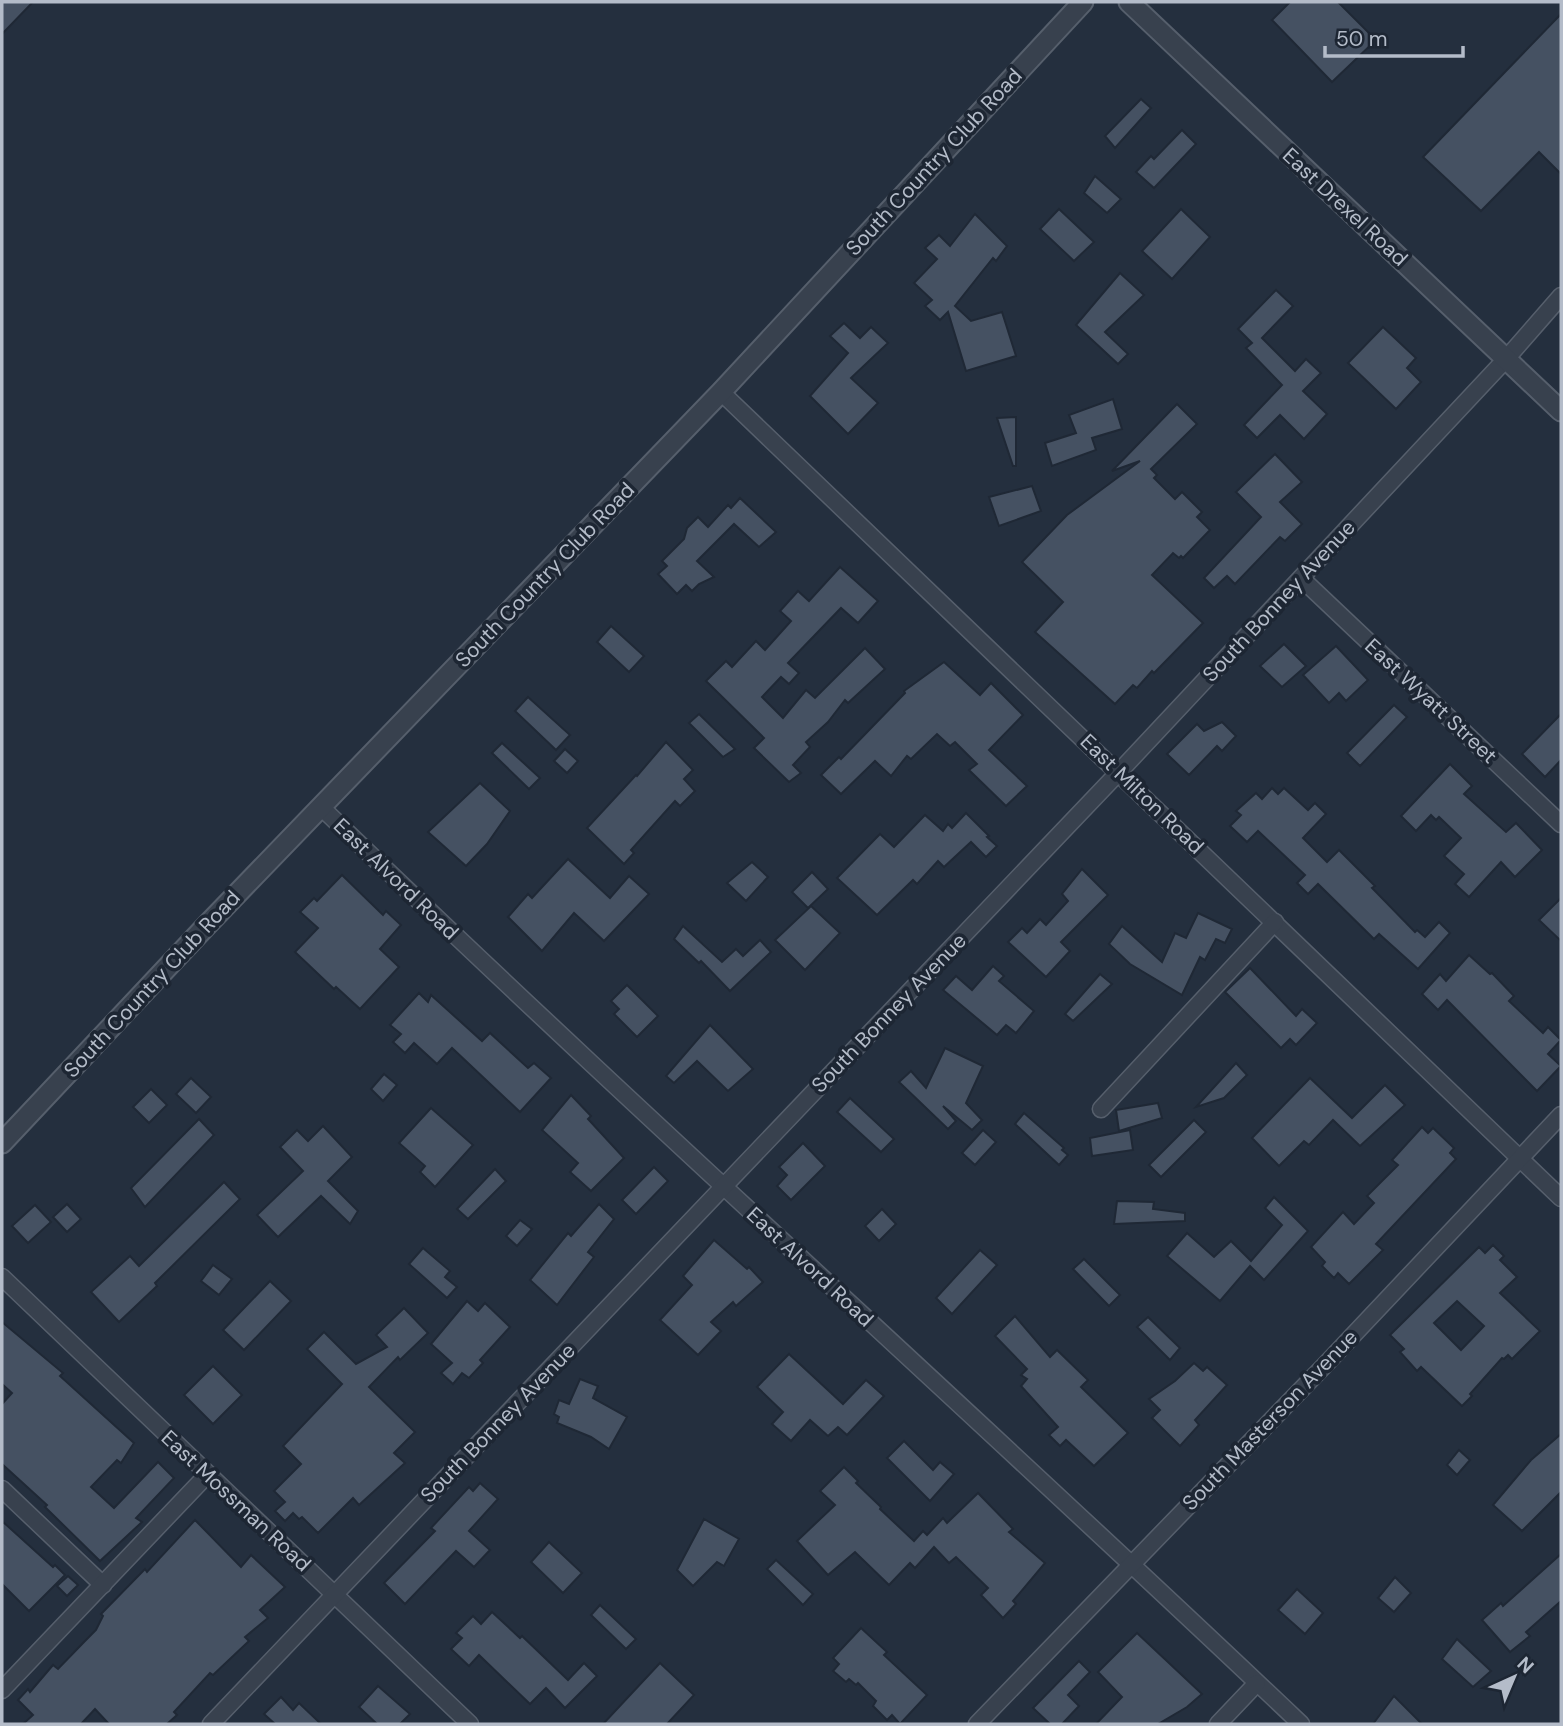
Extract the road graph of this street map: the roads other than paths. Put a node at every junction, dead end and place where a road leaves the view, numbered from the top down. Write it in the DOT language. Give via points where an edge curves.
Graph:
graph roads {
  1 [pos="1083,2"];
  2 [pos="1129,2"];
  3 [pos="1561,296"];
  4 [pos="1506,359"];
  5 [pos="721,392"];
  6 [pos="1561,411"];
  7 [pos="1301,578"];
  8 [pos="1119,772"];
  9 [pos="321,807"];
  10 [pos="1561,824"];
  11 [pos="1275,922"];
  12 [pos="1101,1108"];
  13 [pos="1561,1115"];
  14 [pos="2,1143"];
  15 [pos="1520,1158"];
  16 [pos="723,1187"];
  17 [pos="1561,1198"];
  18 [pos="2,1277"];
  19 [pos="207,1475"];
  20 [pos="2,1489"];
  21 [pos="1131,1564"];
  22 [pos="103,1585"];
  23 [pos="335,1594"];
  24 [pos="1258,1683"];
  25 [pos="2,1690"];
  26 [pos="211,1724"];
  27 [pos="470,1724"];
  28 [pos="977,1724"];
  29 [pos="1218,1724"];
  30 [pos="1301,1724"];
  1 -- 5 [label="street, South Country Club Road"];
  2 -- 4 [label="street, East Drexel Road"];
  3 -- 4 [label="street, South Bonney Avenue"];
  4 -- 6 [label="street, East Drexel Road"];
  4 -- 7 [label="street, South Bonney Avenue"];
  5 -- 8 [label="street, East Milton Road"];
  5 -- 9 [label="street, South Country Club Road"];
  7 -- 8 [label="street, South Bonney Avenue"];
  7 -- 10 [label="street, East Wyatt Street"];
  8 -- 11 [label="street, East Milton Road"];
  8 -- 16 [label="street, South Bonney Avenue"];
  9 -- 14 [label="street, South Country Club Road"];
  9 -- 16 [label="street, East Alvord Road"];
  11 -- 12 [label="street"];
  11 -- 15 [label="street, East Milton Road"];
  13 -- 15 [label="street, South Masterson Avenue"];
  15 -- 17 [label="street, East Milton Road"];
  15 -- 21 [label="street, South Masterson Avenue"];
  16 -- 21 [label="street, East Alvord Road"];
  16 -- 23 [label="street, South Bonney Avenue"];
  18 -- 19 [label="street, East Mossman Road"];
  19 -- 22 [label="street"];
  19 -- 23 [label="street, East Mossman Road"];
  20 -- 22 [label="street"];
  21 -- 24 [label="street, East Alvord Road"];
  21 -- 28 [label="street, South Masterson Avenue"];
  22 -- 25 [label="street"];
  23 -- 26 [label="street, South Bonney Avenue"];
  23 -- 27 [label="street, East Mossman Road"];
  24 -- 29 [label="street"];
  24 -- 30 [label="street, East Alvord Road"];
}
